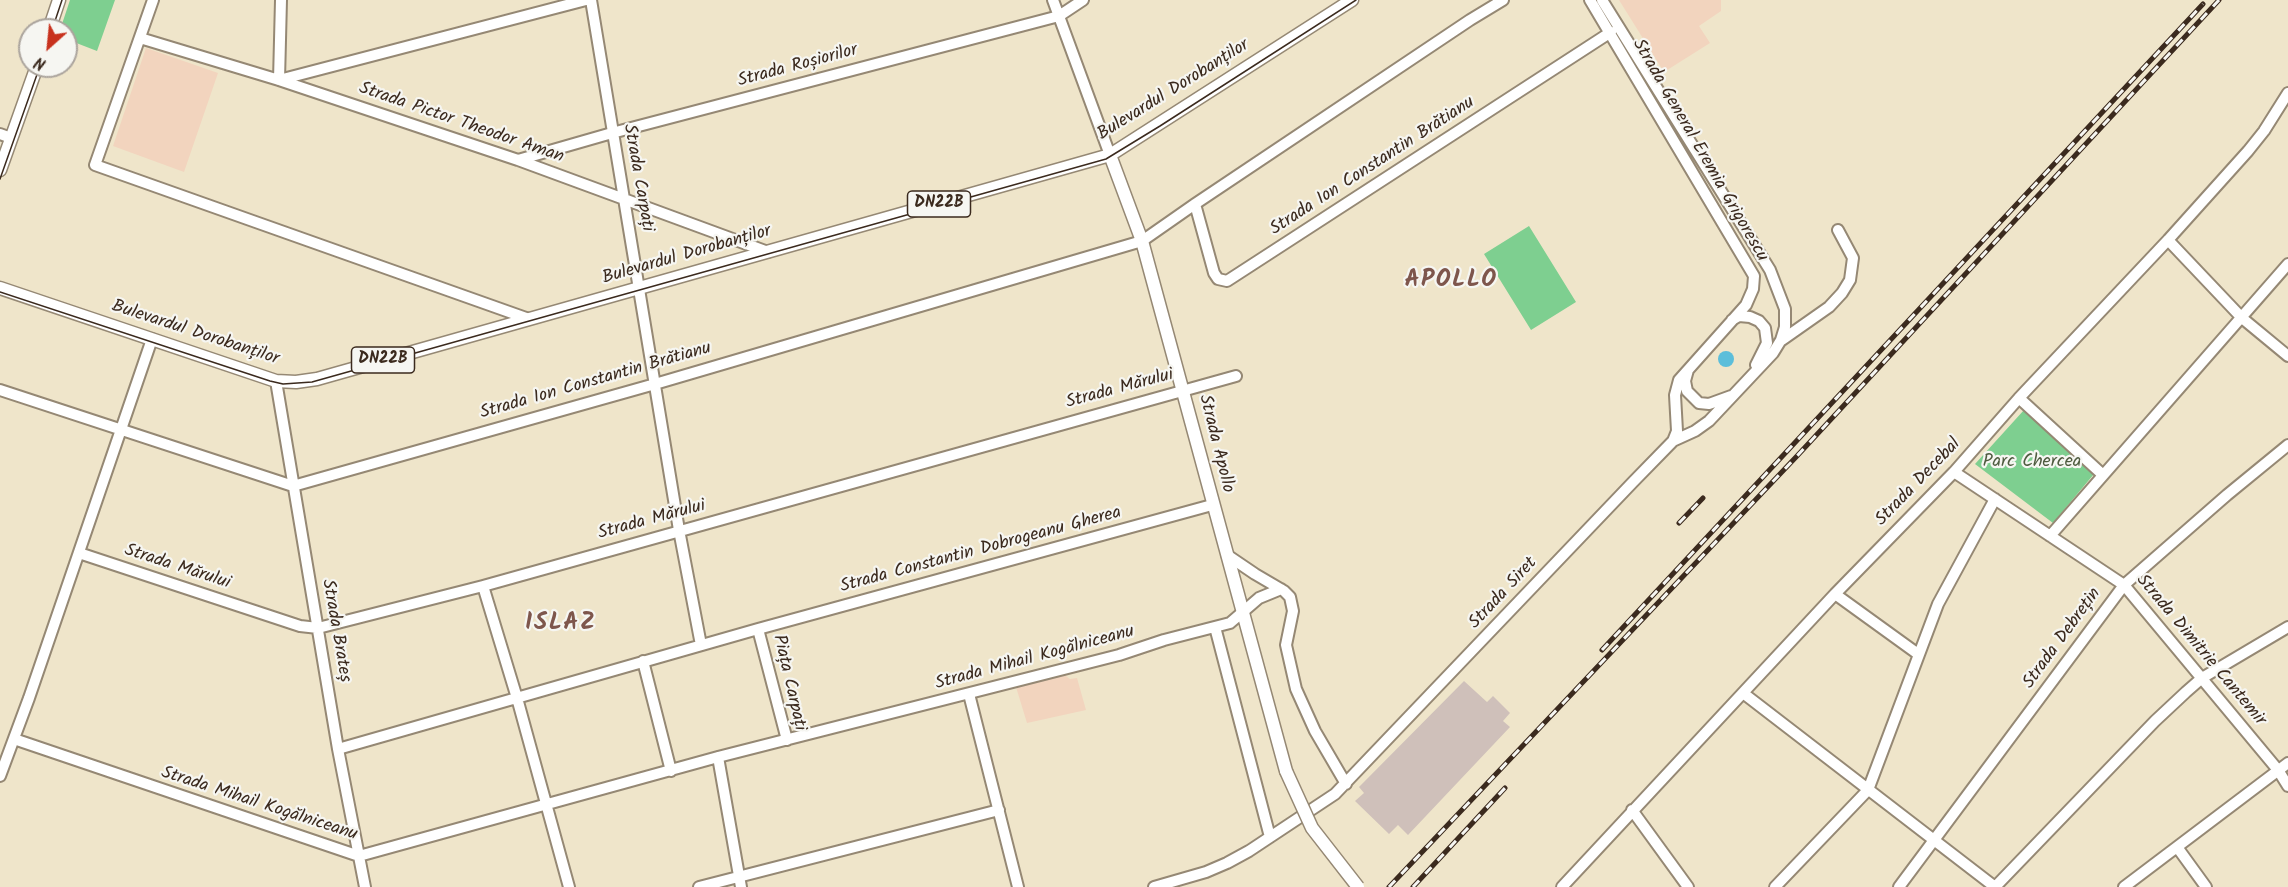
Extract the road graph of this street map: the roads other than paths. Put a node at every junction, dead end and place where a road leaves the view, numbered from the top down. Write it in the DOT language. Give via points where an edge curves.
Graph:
graph roads {
  1 [pos="59,0"];
  2 [pos="153,0"];
  3 [pos="280,0"];
  4 [pos="586,0"];
  5 [pos="591,0"];
  6 [pos="1053,0"];
  7 [pos="1083,0"];
  8 [pos="1352,0"];
  9 [pos="1503,0"];
  10 [pos="1590,0"];
  11 [pos="1602,0"];
  12 [pos="1059,16"];
  13 [pos="53,18"];
  14 [pos="1611,32"];
  15 [pos="140,38"];
  16 [pos="32,78"];
  17 [pos="279,80"];
  18 [pos="2288,93"];
  19 [pos="612,133"];
  20 [pos="6,136"];
  21 [pos="1110,155"];
  22 [pos="518,160"];
  23 [pos="0,170"];
  24 [pos="623,197"];
  25 [pos="1195,204"];
  26 [pos="1838,230"];
  27 [pos="2168,240"];
  28 [pos="1142,241"];
  29 [pos="768,252"];
  30 [pos="2288,264"];
  31 [pos="639,287"];
  32 [pos="0,288"];
  33 [pos="2242,318"];
  34 [pos="530,319"];
  35 [pos="1732,320"];
  36 [pos="152,339"];
  37 [pos="1781,340"];
  38 [pos="2288,356"];
  39 [pos="1689,367"];
  40 [pos="1751,375"];
  41 [pos="1236,376"];
  42 [pos="276,381"];
  43 [pos="655,384"];
  44 [pos="0,390"];
  45 [pos="1183,390"];
  46 [pos="1732,395"];
  47 [pos="2019,398"];
  48 [pos="121,431"];
  49 [pos="1673,441"];
  50 [pos="2288,445"];
  51 [pos="1954,472"];
  52 [pos="2103,475"];
  53 [pos="293,486"];
  54 [pos="1995,499"];
  55 [pos="1212,505"];
  56 [pos="679,530"];
  57 [pos="2050,536"];
  58 [pos="80,553"];
  59 [pos="1227,555"];
  60 [pos="2124,585"];
  61 [pos="483,586"];
  62 [pos="1281,589"];
  63 [pos="1835,594"];
  64 [pos="1243,613"];
  65 [pos="1215,627"];
  66 [pos="2288,627"];
  67 [pos="318,628"];
  68 [pos="758,628"];
  69 [pos="701,645"];
  70 [pos="1918,654"];
  71 [pos="643,661"];
  72 [pos="2202,678"];
  73 [pos="969,693"];
  74 [pos="1743,693"];
  75 [pos="517,698"];
  76 [pos="14,738"];
  77 [pos="787,740"];
  78 [pos="338,749"];
  79 [pos="718,757"];
  80 [pos="2288,763"];
  81 [pos="2278,770"];
  82 [pos="671,771"];
  83 [pos="0,776"];
  84 [pos="1346,784"];
  85 [pos="2288,786"];
  86 [pos="1868,790"];
  87 [pos="547,805"];
  88 [pos="999,810"];
  89 [pos="1632,810"];
  90 [pos="1270,837"];
  91 [pos="1934,842"];
  92 [pos="2177,847"];
  93 [pos="359,856"];
  94 [pos="740,882"];
  95 [pos="365,887"];
  96 [pos="569,887"];
  97 [pos="699,887"];
  98 [pos="1018,887"];
  99 [pos="1154,887"];
  100 [pos="1358,887"];
  101 [pos="1562,887"];
  102 [pos="1688,887"];
  103 [pos="1775,887"];
  104 [pos="1899,887"];
  105 [pos="1995,887"];
  106 [pos="2124,887"];
  107 [pos="2206,887"];
  1 -- 13 [label="main road"];
  2 -- 15 [label="street"];
  3 -- 17 [label="street"];
  4 -- 17 [label="street"];
  5 -- 19 [label="street, Strada Carpați"];
  6 -- 12 [label="street, Strada Apollo"];
  7 -- 12 [label="street, Strada Roșiorilor"];
  8 -- 21 [label="main road, Bulevardul Dorobanților / DN22B"];
  9 -- 25 [label="street, Strada Ion Constantin Brătianu"];
  10 -- 14 [label="street, Strada General Eremia Grigorescu"];
  11 -- 37 [label="street, Strada General Eremia Grigorescu" via="1770,270 1786,318"];
  12 -- 19 [label="street, Strada Roșiorilor"];
  12 -- 21 [label="street, Strada Apollo"];
  14 -- 25 [label="street, Strada Ion Constantin Brătianu" via="1227,281 1218,279 1214,273"];
  14 -- 35 [label="street, Strada General Eremia Grigorescu" via="1751,269 1755,285 1752,294"];
  15 -- 17 [label="street, Strada Pictor Theodor Aman"];
  15 -- 34 [label="street" via="94,165"];
  16 -- 20 [label="main road"];
  17 -- 22 [label="street, Strada Pictor Theodor Aman"];
  18 -- 27 [label="street, Strada Decebal" via="2248,151"];
  19 -- 22 [label="street, Strada Roșiorilor"];
  19 -- 24 [label="street, Strada Carpați"];
  20 -- 23 [label="main road"];
  21 -- 28 [label="main road, Strada Apollo"];
  21 -- 29 [label="main road, Bulevardul Dorobanților / DN22B"];
  22 -- 24 [label="street, Strada Pictor Theodor Aman"];
  24 -- 29 [label="street, Strada Pictor Theodor Aman"];
  24 -- 31 [label="street, Strada Carpați"];
  25 -- 28 [label="street, Strada Ion Constantin Brătianu"];
  26 -- 37 [label="street" via="1853,258 1850,280 1829,307"];
  27 -- 33 [label="street"];
  27 -- 47 [label="street, Strada Decebal"];
  28 -- 43 [label="street, Strada Ion Constantin Brătianu"];
  28 -- 45 [label="main road, Strada Apollo"];
  29 -- 31 [label="main road, Bulevardul Dorobanților / DN22B"];
  30 -- 33 [label="street"];
  31 -- 34 [label="main road, Bulevardul Dorobanților / DN22B"];
  31 -- 43 [label="street, Strada Carpați"];
  32 -- 36 [label="main road, Bulevardul Dorobanților / DN22B"];
  33 -- 38 [label="street"];
  33 -- 52 [label="street"];
  34 -- 42 [label="main road, Bulevardul Dorobanților / DN22B" via="317,379"];
  35 -- 39 [label="street, Strada General Eremia Grigorescu"];
  35 -- 40 [label="street, Strada Siret" via="1750,317 1765,328 1767,343"];
  36 -- 42 [label="main road, Bulevardul Dorobanților / DN22B"];
  36 -- 48 [label="street"];
  37 -- 40 [label="street, Strada Siret"];
  39 -- 46 [label="street, Strada Siret" via="1687,391 1699,403 1709,404"];
  39 -- 49 [label="street, Strada General Eremia Grigorescu" via="1676,384 1678,425"];
  40 -- 46 [label="street, Strada Siret"];
  41 -- 45 [label="street, Strada Mărului"];
  42 -- 53 [label="street, Strada Brateș"];
  43 -- 53 [label="street, Strada Ion Constantin Brătianu"];
  43 -- 56 [label="street, Strada Carpați"];
  44 -- 48 [label="street"];
  45 -- 55 [label="main road, Strada Apollo"];
  45 -- 56 [label="street, Strada Mărului"];
  46 -- 49 [label="street, Strada Siret" via="1702,426"];
  47 -- 51 [label="street, Strada Decebal"];
  47 -- 52 [label="street"];
  48 -- 53 [label="street"];
  48 -- 58 [label="street"];
  49 -- 84 [label="street, Strada Siret"];
  50 -- 60 [label="street, Strada Debrețin"];
  51 -- 54 [label="street, Strada Dimitrie Cantemir"];
  51 -- 63 [label="street, Strada Decebal"];
  52 -- 57 [label="street"];
  53 -- 67 [label="street, Strada Brateș"];
  54 -- 57 [label="street, Strada Dimitrie Cantemir"];
  54 -- 70 [label="street" via="1953,572"];
  55 -- 59 [label="main road, Strada Apollo"];
  55 -- 68 [label="street, Strada Constantin Dobrogeanu Gherea"];
  56 -- 61 [label="street, Strada Mărului"];
  56 -- 69 [label="street, Strada Carpați"];
  57 -- 60 [label="street, Strada Dimitrie Cantemir"];
  58 -- 67 [label="street, Strada Mărului" via="300,626"];
  58 -- 76 [label="street"];
  59 -- 62 [label="street"];
  59 -- 64 [label="main road, Strada Apollo"];
  60 -- 72 [label="street, Strada Dimitrie Cantemir"];
  60 -- 91 [label="street, Strada Debrețin"];
  61 -- 67 [label="street, Strada Mărului"];
  61 -- 75 [label="street"];
  62 -- 64 [label="street, Strada Mihail Kogălniceanu" via="1259,598"];
  62 -- 84 [label="street" via="1293,607 1286,645 1296,689"];
  63 -- 70 [label="street"];
  63 -- 74 [label="street, Strada Decebal"];
  64 -- 65 [label="street, Strada Mihail Kogălniceanu"];
  64 -- 100 [label="main road, Strada Apollo, bridge" via="1286,771 1312,828"];
  65 -- 73 [label="street, Strada Mihail Kogălniceanu"];
  65 -- 90 [label="street"];
  66 -- 72 [label="street"];
  67 -- 78 [label="street, Strada Brateș"];
  68 -- 69 [label="street, Piața Carpați"];
  68 -- 77 [label="street, Piața Carpați"];
  69 -- 71 [label="street, Piața Carpați"];
  70 -- 86 [label="street"];
  71 -- 75 [label="street"];
  71 -- 82 [label="street"];
  72 -- 81 [label="street, Strada Dimitrie Cantemir"];
  72 -- 105 [label="street" via="2155,721"];
  73 -- 77 [label="street, Strada Mihail Kogălniceanu"];
  73 -- 88 [label="street"];
  74 -- 86 [label="street"];
  74 -- 89 [label="street, Strada Decebal"];
  75 -- 78 [label="street"];
  75 -- 87 [label="street"];
  76 -- 83 [label="street"];
  76 -- 93 [label="street, Strada Mihail Kogălniceanu"];
  77 -- 79 [label="street, Piața Carpați"];
  78 -- 93 [label="street, Strada Brateș"];
  79 -- 82 [label="street, Piața Carpați"];
  79 -- 94 [label="street"];
  80 -- 81 [label="street"];
  81 -- 85 [label="street, Strada Dimitrie Cantemir"];
  81 -- 92 [label="street"];
  82 -- 87 [label="street, Strada Mihail Kogălniceanu"];
  84 -- 90 [label="street, Strada Siret"];
  86 -- 91 [label="street"];
  86 -- 103 [label="street"];
  87 -- 93 [label="street, Strada Mihail Kogălniceanu"];
  87 -- 96 [label="street"];
  88 -- 94 [label="street"];
  88 -- 98 [label="street"];
  89 -- 101 [label="street, Strada Decebal"];
  89 -- 102 [label="street"];
  90 -- 99 [label="street, Strada Siret" via="1227,863"];
  91 -- 104 [label="street, Strada Debrețin"];
  91 -- 105 [label="street"];
  92 -- 106 [label="street"];
  92 -- 107 [label="street"];
  93 -- 95 [label="street, Strada Brateș"];
  94 -- 97 [label="street"];
}
